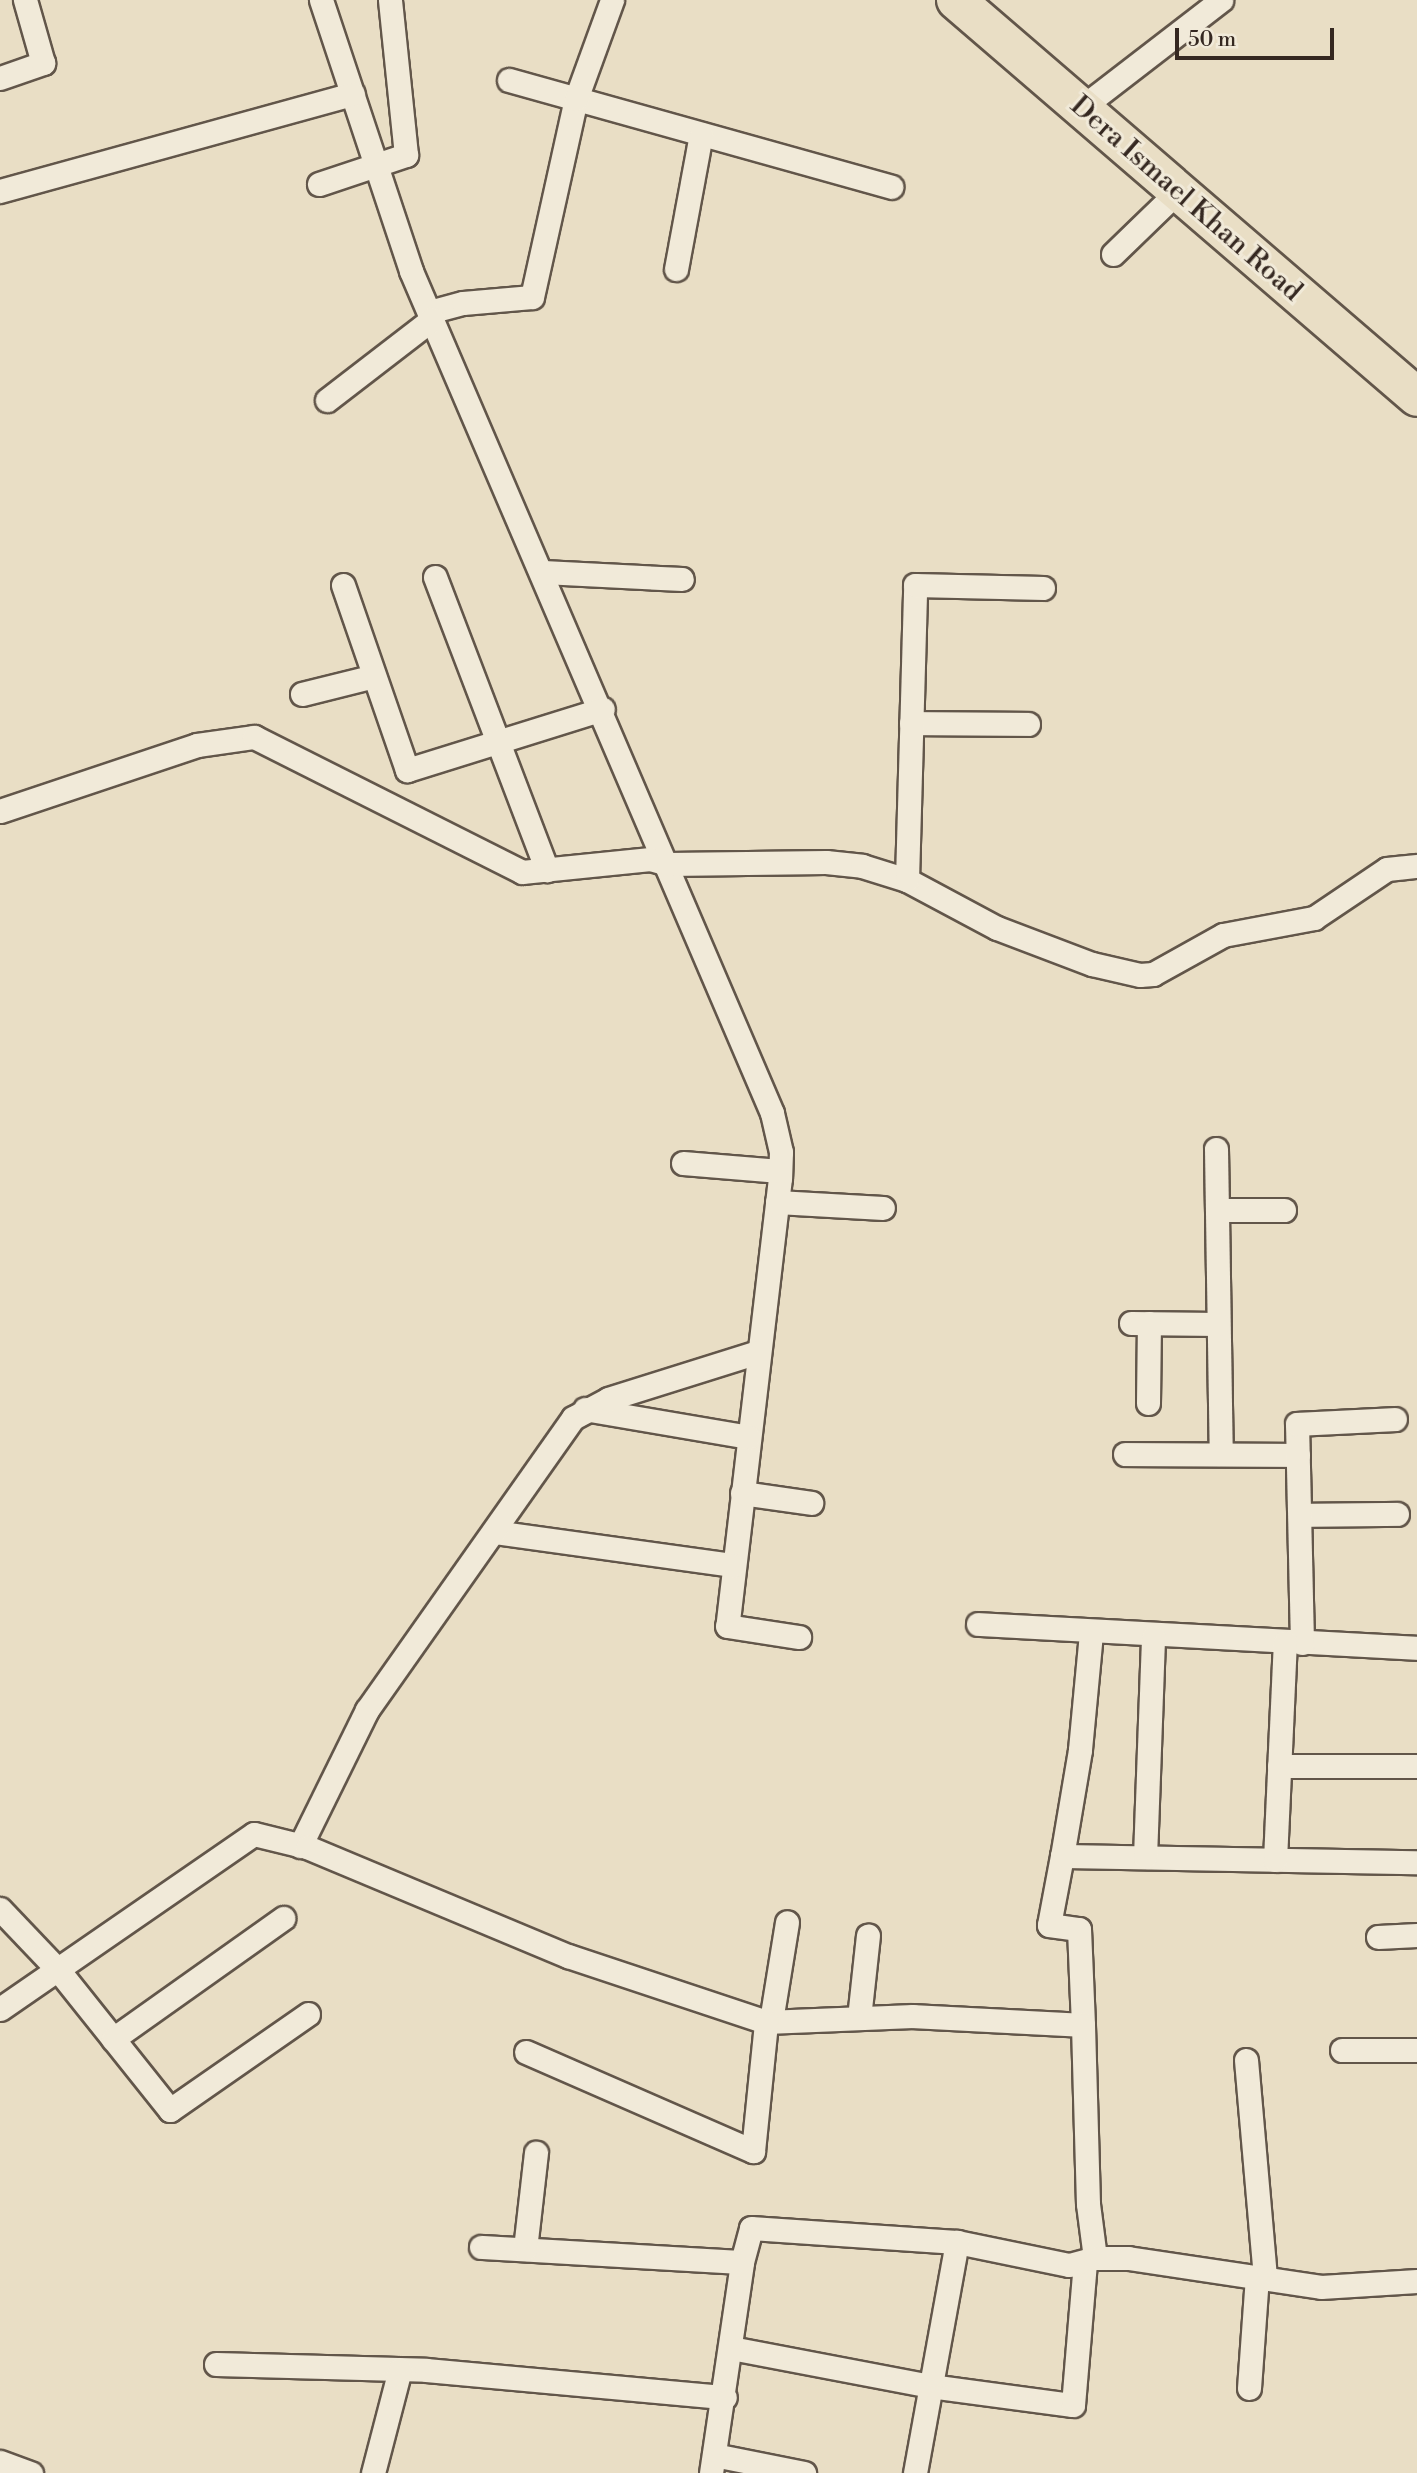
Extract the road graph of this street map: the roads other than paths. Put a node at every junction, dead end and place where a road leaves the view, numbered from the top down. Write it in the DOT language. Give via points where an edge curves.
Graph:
graph roads {
  1 [pos="25,0"];
  2 [pos="321,0"];
  3 [pos="390,0"];
  4 [pos="612,0"];
  5 [pos="956,0"];
  6 [pos="1221,0"];
  7 [pos="0,78"];
  8 [pos="509,80"];
  9 [pos="353,94"];
  10 [pos="576,99"];
  11 [pos="1081,108"];
  12 [pos="701,134"];
  13 [pos="377,165"];
  14 [pos="319,184"];
  15 [pos="891,187"];
  16 [pos="0,191"];
  17 [pos="1178,191"];
  18 [pos="1113,254"];
  19 [pos="676,269"];
  20 [pos="430,316"];
  21 [pos="1412,385"];
  22 [pos="327,400"];
  23 [pos="543,572"];
  24 [pos="436,577"];
  25 [pos="682,579"];
  26 [pos="343,586"];
  27 [pos="1043,588"];
  28 [pos="374,676"];
  29 [pos="302,694"];
  30 [pos="603,709"];
  31 [pos="911,723"];
  32 [pos="1028,724"];
  33 [pos="498,742"];
  34 [pos="0,811"];
  35 [pos="668,864"];
  36 [pos="1417,866"];
  37 [pos="547,870"];
  38 [pos="907,880"];
  39 [pos="1216,1149"];
  40 [pos="684,1163"];
  41 [pos="780,1171"];
  42 [pos="777,1202"];
  43 [pos="883,1208"];
  44 [pos="1217,1210"];
  45 [pos="1284,1210"];
  46 [pos="1219,1324"];
  47 [pos="758,1352"];
  48 [pos="1148,1403"];
  49 [pos="585,1409"];
  50 [pos="1395,1419"];
  51 [pos="749,1437"];
  52 [pos="1125,1454"];
  53 [pos="1221,1454"];
  54 [pos="1298,1455"];
  55 [pos="742,1493"];
  56 [pos="811,1503"];
  57 [pos="1397,1514"];
  58 [pos="1300,1515"];
  59 [pos="494,1532"];
  60 [pos="733,1566"];
  61 [pos="978,1625"];
  62 [pos="1091,1633"];
  63 [pos="799,1637"];
  64 [pos="1153,1637"];
  65 [pos="1293,1643"];
  66 [pos="1417,1648"];
  67 [pos="1279,1766"];
  68 [pos="1417,1766"];
  69 [pos="300,1846"];
  70 [pos="1062,1856"];
  71 [pos="1145,1857"];
  72 [pos="1275,1860"];
  73 [pos="1417,1862"];
  74 [pos="0,1909"];
  75 [pos="283,1919"];
  76 [pos="787,1922"];
  77 [pos="869,1935"];
  78 [pos="1417,1935"];
  79 [pos="1378,1937"];
  80 [pos="58,1971"];
  81 [pos="0,2009"];
  82 [pos="308,2014"];
  83 [pos="859,2018"];
  84 [pos="769,2022"];
  85 [pos="1083,2025"];
  86 [pos="113,2039"];
  87 [pos="1342,2050"];
  88 [pos="1417,2050"];
  89 [pos="526,2052"];
  90 [pos="1246,2060"];
  91 [pos="536,2153"];
  92 [pos="957,2242"];
  93 [pos="481,2247"];
  94 [pos="525,2249"];
  95 [pos="1090,2259"];
  96 [pos="742,2262"];
  97 [pos="1261,2278"];
  98 [pos="1417,2281"];
  99 [pos="731,2348"];
  100 [pos="216,2364"];
  101 [pos="400,2369"];
  102 [pos="930,2386"];
  103 [pos="1249,2388"];
  104 [pos="725,2397"];
  105 [pos="0,2462"];
  106 [pos="713,2464"];
  107 [pos="31,2473"];
  108 [pos="373,2473"];
  109 [pos="804,2473"];
  110 [pos="915,2473"];
  1 -- 7 [label="street" via="43,63"];
  2 -- 9 [label="street"];
  3 -- 13 [label="street" via="406,155"];
  4 -- 10 [label="street"];
  5 -- 11 [label="highway, Dera Ismael Khan Road"];
  6 -- 11 [label="street"];
  8 -- 10 [label="street"];
  9 -- 13 [label="street"];
  9 -- 16 [label="street"];
  10 -- 12 [label="street"];
  10 -- 20 [label="street" via="532,297 463,303"];
  11 -- 17 [label="highway, Dera Ismael Khan Road"];
  12 -- 15 [label="street"];
  12 -- 19 [label="street"];
  13 -- 14 [label="street"];
  13 -- 20 [label="street"];
  17 -- 18 [label="street"];
  17 -- 21 [label="highway, Dera Ismael Khan Road"];
  20 -- 22 [label="street"];
  20 -- 23 [label="street"];
  23 -- 25 [label="street"];
  23 -- 30 [label="street"];
  24 -- 33 [label="street"];
  26 -- 28 [label="street"];
  27 -- 31 [label="street" via="915,585"];
  28 -- 29 [label="street"];
  28 -- 33 [label="street" via="407,770"];
  30 -- 33 [label="street"];
  30 -- 35 [label="street"];
  31 -- 32 [label="street"];
  31 -- 38 [label="street"];
  33 -- 37 [label="street"];
  34 -- 37 [label="street" via="197,745 254,737 509,868 530,873"];
  35 -- 37 [label="street" via="619,860"];
  35 -- 38 [label="street" via="827,862"];
  35 -- 41 [label="street" via="772,1113 781,1152"];
  36 -- 38 [label="street" via="1387,869 1314,918 1223,936 1153,974 1140,975 1092,964 997,929"];
  39 -- 44 [label="street"];
  40 -- 41 [label="street"];
  41 -- 42 [label="street"];
  42 -- 43 [label="street"];
  42 -- 47 [label="street"];
  44 -- 45 [label="street"];
  44 -- 46 [label="street"];
  46 -- 48 [label="street" via="1140,1323"];
  46 -- 53 [label="street"];
  47 -- 49 [label="street"];
  47 -- 51 [label="street"];
  49 -- 51 [label="street"];
  49 -- 59 [label="street" via="573,1418"];
  50 -- 54 [label="street" via="1297,1424"];
  51 -- 55 [label="street"];
  52 -- 53 [label="street"];
  53 -- 54 [label="street"];
  54 -- 58 [label="street"];
  55 -- 56 [label="street"];
  55 -- 60 [label="street"];
  57 -- 58 [label="street"];
  58 -- 65 [label="street"];
  59 -- 60 [label="street"];
  59 -- 69 [label="street" via="367,1710"];
  60 -- 63 [label="street" via="727,1626"];
  61 -- 62 [label="street"];
  62 -- 64 [label="street"];
  62 -- 70 [label="street" via="1080,1750"];
  64 -- 65 [label="street"];
  64 -- 71 [label="street"];
  65 -- 66 [label="street"];
  65 -- 67 [label="street"];
  67 -- 68 [label="street"];
  67 -- 72 [label="street"];
  69 -- 80 [label="street" via="254,1834"];
  69 -- 84 [label="street" via="568,1956"];
  70 -- 71 [label="street"];
  70 -- 85 [label="street" via="1049,1925 1079,1929"];
  71 -- 72 [label="street"];
  72 -- 73 [label="street"];
  74 -- 80 [label="street"];
  75 -- 86 [label="street"];
  76 -- 84 [label="street"];
  77 -- 83 [label="street"];
  78 -- 79 [label="street"];
  80 -- 81 [label="street"];
  80 -- 86 [label="street"];
  82 -- 86 [label="street" via="170,2110"];
  83 -- 84 [label="street"];
  83 -- 85 [label="street" via="913,2016"];
  84 -- 89 [label="street" via="753,2151"];
  85 -- 95 [label="street"];
  87 -- 88 [label="street"];
  90 -- 97 [label="street"];
  91 -- 94 [label="street"];
  92 -- 95 [label="street" via="1069,2265"];
  92 -- 96 [label="street" via="751,2228"];
  92 -- 102 [label="street"];
  93 -- 94 [label="street"];
  94 -- 96 [label="street"];
  95 -- 97 [label="street" via="1140,2260"];
  95 -- 102 [label="street" via="1073,2406"];
  96 -- 99 [label="street"];
  97 -- 98 [label="street" via="1321,2287"];
  97 -- 103 [label="street"];
  99 -- 102 [label="street"];
  99 -- 104 [label="street"];
  100 -- 101 [label="street"];
  101 -- 104 [label="street"];
  101 -- 108 [label="street"];
  102 -- 110 [label="street"];
  104 -- 106 [label="street"];
  105 -- 107 [label="street"];
  106 -- 109 [label="street"];
}
